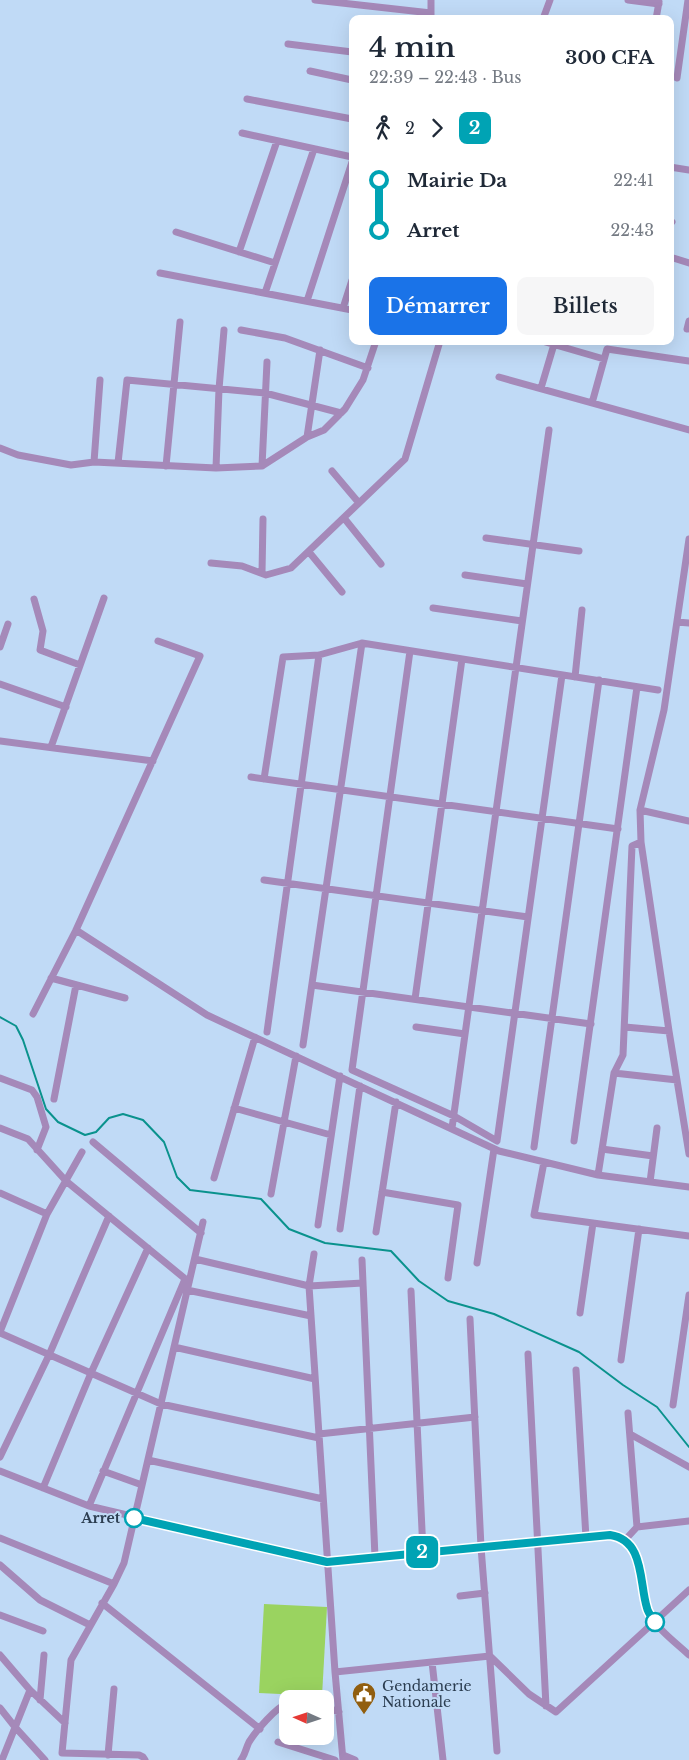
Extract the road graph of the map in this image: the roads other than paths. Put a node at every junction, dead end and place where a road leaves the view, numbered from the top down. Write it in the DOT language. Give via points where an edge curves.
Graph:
graph roads {
  1 [pos="315,0"];
  2 [pos="431,0"];
  3 [pos="550,0"];
  4 [pos="628,0"];
  5 [pos="688,0"];
  6 [pos="659,2"];
  7 [pos="424,15"];
  8 [pos="431,15"];
  9 [pos="544,15"];
  10 [pos="657,15"];
  11 [pos="288,44"];
  12 [pos="349,52"];
  13 [pos="310,72"];
  14 [pos="677,78"];
  15 [pos="349,79"];
  16 [pos="247,98"];
  17 [pos="349,118"];
  18 [pos="242,133"];
  19 [pos="277,141"];
  20 [pos="314,149"];
  21 [pos="349,156"];
  22 [pos="674,168"];
  23 [pos="689,170"];
  24 [pos="349,171"];
  25 [pos="176,232"];
  26 [pos="239,252"];
  27 [pos="674,258"];
  28 [pos="275,263"];
  29 [pos="689,263"];
  30 [pos="160,273"];
  31 [pos="349,289"];
  32 [pos="265,293"];
  33 [pos="307,301"];
  34 [pos="343,308"];
  35 [pos="349,309"];
  36 [pos="689,321"];
  37 [pos="180,322"];
  38 [pos="687,329"];
  39 [pos="224,330"];
  40 [pos="241,330"];
  41 [pos="375,345"];
  42 [pos="438,345"];
  43 [pos="553,345"];
  44 [pos="560,345"];
  45 [pos="320,350"];
  46 [pos="604,359"];
  47 [pos="689,361"];
  48 [pos="267,362"];
  49 [pos="368,368"];
  50 [pos="499,377"];
  51 [pos="100,380"];
  52 [pos="174,384"];
  53 [pos="541,388"];
  54 [pos="219,389"];
  55 [pos="265,393"];
  56 [pos="592,403"];
  57 [pos="312,405"];
  58 [pos="341,413"];
  59 [pos="549,430"];
  60 [pos="689,430"];
  61 [pos="308,437"];
  62 [pos="0,448"];
  63 [pos="94,462"];
  64 [pos="118,463"];
  65 [pos="166,466"];
  66 [pos="262,466"];
  67 [pos="216,468"];
  68 [pos="332,471"];
  69 [pos="359,503"];
  70 [pos="344,518"];
  71 [pos="263,519"];
  72 [pos="486,538"];
  73 [pos="689,538"];
  74 [pos="533,544"];
  75 [pos="579,551"];
  76 [pos="308,552"];
  77 [pos="211,563"];
  78 [pos="381,564"];
  79 [pos="262,574"];
  80 [pos="465,575"];
  81 [pos="527,584"];
  82 [pos="342,592"];
  83 [pos="104,598"];
  84 [pos="34,599"];
  85 [pos="433,608"];
  86 [pos="582,610"];
  87 [pos="522,621"];
  88 [pos="677,622"];
  89 [pos="689,623"];
  90 [pos="8,624"];
  91 [pos="158,641"];
  92 [pos="362,643"];
  93 [pos="0,648"];
  94 [pos="410,651"];
  95 [pos="319,655"];
  96 [pos="462,659"];
  97 [pos="80,665"];
  98 [pos="516,667"];
  99 [pos="562,675"];
  100 [pos="575,677"];
  101 [pos="598,680"];
  102 [pos="0,684"];
  103 [pos="637,687"];
  104 [pos="658,690"];
  105 [pos="66,707"];
  106 [pos="0,741"];
  107 [pos="52,748"];
  108 [pos="153,761"];
  109 [pos="251,777"];
  110 [pos="264,779"];
  111 [pos="301,784"];
  112 [pos="340,790"];
  113 [pos="390,797"];
  114 [pos="442,804"];
  115 [pos="640,810"];
  116 [pos="496,812"];
  117 [pos="542,818"];
  118 [pos="689,821"];
  119 [pos="579,823"];
  120 [pos="618,828"];
  121 [pos="642,842"];
  122 [pos="264,880"];
  123 [pos="287,884"];
  124 [pos="326,889"];
  125 [pos="376,896"];
  126 [pos="428,903"];
  127 [pos="482,911"];
  128 [pos="528,917"];
  129 [pos="76,930"];
  130 [pos="52,978"];
  131 [pos="76,985"];
  132 [pos="312,985"];
  133 [pos="362,992"];
  134 [pos="126,998"];
  135 [pos="415,999"];
  136 [pos="469,1007"];
  137 [pos="515,1013"];
  138 [pos="34,1014"];
  139 [pos="552,1018"];
  140 [pos="591,1024"];
  141 [pos="625,1026"];
  142 [pos="416,1028"];
  143 [pos="669,1031"];
  144 [pos="267,1032"];
  145 [pos="465,1034"];
  146 [pos="255,1037"];
  147 [pos="303,1044"];
  148 [pos="296,1056"];
  149 [pos="614,1073"];
  150 [pos="340,1076"];
  151 [pos="0,1078"];
  152 [pos="677,1080"];
  153 [pos="360,1086"];
  154 [pos="54,1099"];
  155 [pos="396,1102"];
  156 [pos="234,1108"];
  157 [pos="454,1116"];
  158 [pos="284,1122"];
  159 [pos="0,1128"];
  160 [pos="452,1128"];
  161 [pos="657,1128"];
  162 [pos="331,1135"];
  163 [pos="574,1141"];
  164 [pos="93,1142"];
  165 [pos="534,1147"];
  166 [pos="494,1148"];
  167 [pos="602,1149"];
  168 [pos="37,1150"];
  169 [pos="82,1152"];
  170 [pos="689,1154"];
  171 [pos="653,1156"];
  172 [pos="544,1162"];
  173 [pos="598,1175"];
  174 [pos="214,1178"];
  175 [pos="66,1181"];
  176 [pos="650,1182"];
  177 [pos="689,1187"];
  178 [pos="382,1192"];
  179 [pos="0,1193"];
  180 [pos="271,1194"];
  181 [pos="47,1214"];
  182 [pos="108,1216"];
  183 [pos="203,1222"];
  184 [pos="593,1223"];
  185 [pos="318,1225"];
  186 [pos="340,1229"];
  187 [pos="639,1229"];
  188 [pos="376,1232"];
  189 [pos="201,1233"];
  190 [pos="689,1236"];
  191 [pos="148,1248"];
  192 [pos="314,1254"];
  193 [pos="195,1259"];
  194 [pos="362,1260"];
  195 [pos="477,1264"];
  196 [pos="448,1278"];
  197 [pos="363,1283"];
  198 [pos="187,1284"];
  199 [pos="309,1286"];
  200 [pos="411,1291"];
  201 [pos="689,1295"];
  202 [pos="580,1313"];
  203 [pos="311,1316"];
  204 [pos="470,1319"];
  205 [pos="0,1333"];
  206 [pos="174,1347"];
  207 [pos="528,1354"];
  208 [pos="49,1355"];
  209 [pos="621,1360"];
  210 [pos="576,1370"];
  211 [pos="91,1373"];
  212 [pos="315,1379"];
  213 [pos="137,1393"];
  214 [pos="161,1404"];
  215 [pos="673,1405"];
  216 [pos="628,1412"];
  217 [pos="475,1417"];
  218 [pos="417,1423"];
  219 [pos="369,1428"];
  220 [pos="630,1434"];
  221 [pos="319,1436"];
  222 [pos="0,1457"];
  223 [pos="148,1460"];
  224 [pos="689,1467"];
  225 [pos="0,1470"];
  226 [pos="103,1472"];
  227 [pos="142,1485"];
  228 [pos="43,1488"];
  229 [pos="323,1499"];
  230 [pos="88,1506"];
  231 [pos="134,1518"];
  232 [pos="689,1521"];
  233 [pos="637,1527"];
  234 [pos="0,1538"];
  235 [pos="586,1538"];
  236 [pos="625,1540"];
  237 [pos="538,1542"];
  238 [pos="481,1547"];
  239 [pos="423,1552"];
  240 [pos="375,1557"];
  241 [pos="327,1562"];
  242 [pos="0,1565"];
  243 [pos="114,1584"];
  244 [pos="689,1590"];
  245 [pos="485,1593"];
  246 [pos="460,1596"];
  247 [pos="102,1603"];
  248 [pos="0,1615"];
  249 [pos="655,1622"];
  250 [pos="90,1625"];
  251 [pos="43,1631"];
  252 [pos="0,1655"];
  253 [pos="44,1655"];
  254 [pos="689,1655"];
  255 [pos="490,1656"];
  256 [pos="432,1662"];
  257 [pos="335,1672"];
  258 [pos="30,1690"];
  259 [pos="114,1690"];
  260 [pos="40,1700"];
  261 [pos="546,1706"];
  262 [pos="279,1707"];
  263 [pos="0,1708"];
  264 [pos="334,1710"];
  265 [pos="339,1712"];
  266 [pos="65,1723"];
  267 [pos="15,1728"];
  268 [pos="260,1730"];
  269 [pos="278,1742"];
  270 [pos="497,1750"];
  271 [pos="108,1755"];
  272 [pos="343,1757"];
  273 [pos="2,1760"];
  274 [pos="45,1760"];
  275 [pos="145,1760"];
  276 [pos="241,1760"];
  277 [pos="335,1760"];
  278 [pos="355,1760"];
  279 [pos="443,1760"];
  1 -- 7 [label="street"];
  2 -- 8 [label="street"];
  3 -- 9 [label="street"];
  4 -- 6 [label="street"];
  5 -- 14 [label="street"];
  6 -- 10 [label="street"];
  11 -- 12 [label="street"];
  13 -- 15 [label="street"];
  16 -- 17 [label="street"];
  18 -- 19 [label="street"];
  19 -- 20 [label="street"];
  19 -- 26 [label="street"];
  20 -- 21 [label="street"];
  20 -- 28 [label="street"];
  22 -- 23 [label="street"];
  24 -- 33 [label="street"];
  25 -- 26 [label="street"];
  26 -- 28 [label="street"];
  27 -- 29 [label="street"];
  28 -- 32 [label="street"];
  30 -- 32 [label="street"];
  31 -- 34 [label="street"];
  32 -- 33 [label="street"];
  33 -- 34 [label="street"];
  34 -- 35 [label="street"];
  36 -- 38 [label="street"];
  37 -- 52 [label="street"];
  39 -- 54 [label="street"];
  40 -- 45 [label="street" via="285,338"];
  41 -- 49 [label="street"];
  42 -- 69 [label="street" via="405,459"];
  43 -- 53 [label="street"];
  44 -- 46 [label="street"];
  45 -- 49 [label="street"];
  45 -- 57 [label="street"];
  46 -- 47 [label="street" via="607,349"];
  46 -- 56 [label="street"];
  48 -- 55 [label="street"];
  49 -- 58 [label="street"];
  50 -- 53 [label="street"];
  51 -- 63 [label="street"];
  52 -- 54 [label="street"];
  52 -- 64 [label="street" via="128,380"];
  52 -- 65 [label="street"];
  53 -- 56 [label="street"];
  54 -- 55 [label="street"];
  54 -- 67 [label="street"];
  55 -- 57 [label="street"];
  55 -- 66 [label="street"];
  56 -- 60 [label="street"];
  57 -- 58 [label="street"];
  57 -- 61 [label="street"];
  58 -- 61 [label="street" via="324,430"];
  59 -- 74 [label="street"];
  61 -- 66 [label="street"];
  62 -- 63 [label="street" via="18,455 71,465"];
  63 -- 64 [label="street"];
  64 -- 65 [label="street"];
  65 -- 67 [label="street"];
  66 -- 67 [label="street"];
  68 -- 69 [label="street"];
  69 -- 70 [label="street"];
  70 -- 76 [label="street"];
  70 -- 78 [label="street"];
  71 -- 79 [label="street"];
  72 -- 74 [label="street"];
  73 -- 88 [label="street"];
  74 -- 75 [label="street"];
  74 -- 81 [label="street"];
  76 -- 79 [label="street" via="291,568"];
  76 -- 82 [label="street"];
  77 -- 79 [label="street" via="242,566"];
  80 -- 81 [label="street"];
  81 -- 87 [label="street"];
  83 -- 97 [label="street"];
  84 -- 97 [label="street" via="43,631 40,650"];
  85 -- 87 [label="street"];
  86 -- 100 [label="street"];
  87 -- 98 [label="street"];
  88 -- 89 [label="street"];
  88 -- 115 [label="street" via="664,710"];
  90 -- 93 [label="street"];
  91 -- 108 [label="street" via="200,656"];
  92 -- 94 [label="street"];
  92 -- 95 [label="street"];
  92 -- 112 [label="street"];
  94 -- 96 [label="street"];
  94 -- 113 [label="street"];
  95 -- 110 [label="street" via="283,657"];
  95 -- 111 [label="street"];
  96 -- 98 [label="street"];
  96 -- 114 [label="street"];
  97 -- 105 [label="street"];
  98 -- 99 [label="street"];
  98 -- 116 [label="street"];
  99 -- 100 [label="street"];
  99 -- 117 [label="street"];
  100 -- 101 [label="street"];
  101 -- 103 [label="street"];
  101 -- 119 [label="street"];
  102 -- 105 [label="street"];
  103 -- 104 [label="street"];
  103 -- 120 [label="street"];
  105 -- 107 [label="street"];
  106 -- 107 [label="street"];
  107 -- 108 [label="street"];
  108 -- 129 [label="street"];
  109 -- 110 [label="street"];
  110 -- 111 [label="street"];
  111 -- 112 [label="street"];
  111 -- 123 [label="street"];
  112 -- 113 [label="street"];
  112 -- 124 [label="street"];
  113 -- 114 [label="street"];
  113 -- 125 [label="street"];
  114 -- 116 [label="street"];
  114 -- 126 [label="street"];
  115 -- 118 [label="street"];
  115 -- 121 [label="street"];
  116 -- 117 [label="street"];
  116 -- 127 [label="street"];
  117 -- 119 [label="street"];
  117 -- 128 [label="street"];
  119 -- 120 [label="street"];
  119 -- 139 [label="street"];
  120 -- 140 [label="street"];
  121 -- 141 [label="street" via="632,846"];
  121 -- 143 [label="street"];
  122 -- 123 [label="street"];
  123 -- 124 [label="street"];
  123 -- 144 [label="street"];
  124 -- 125 [label="street"];
  124 -- 132 [label="street"];
  125 -- 126 [label="street"];
  125 -- 133 [label="street"];
  126 -- 127 [label="street"];
  126 -- 135 [label="street"];
  127 -- 128 [label="street"];
  127 -- 136 [label="street"];
  128 -- 137 [label="street"];
  129 -- 130 [label="street"];
  129 -- 146 [label="street" via="207,1015"];
  130 -- 131 [label="street"];
  130 -- 138 [label="street"];
  131 -- 134 [label="street"];
  131 -- 154 [label="street"];
  132 -- 133 [label="street"];
  132 -- 147 [label="street"];
  133 -- 135 [label="street"];
  133 -- 157 [label="street" via="352,1070"];
  135 -- 136 [label="street"];
  136 -- 137 [label="street"];
  136 -- 145 [label="street"];
  137 -- 139 [label="street"];
  137 -- 157 [label="street" via="497,1141"];
  139 -- 140 [label="street"];
  139 -- 165 [label="street"];
  140 -- 163 [label="street"];
  141 -- 143 [label="street"];
  141 -- 149 [label="street" via="623,1055"];
  142 -- 145 [label="street"];
  143 -- 152 [label="street"];
  145 -- 157 [label="street"];
  146 -- 148 [label="street"];
  146 -- 156 [label="street"];
  148 -- 150 [label="street"];
  148 -- 158 [label="street"];
  149 -- 152 [label="street"];
  149 -- 167 [label="street"];
  150 -- 153 [label="street"];
  150 -- 162 [label="street"];
  151 -- 168 [label="street" via="32,1090 37,1097 46,1127"];
  152 -- 170 [label="street"];
  153 -- 155 [label="street"];
  153 -- 186 [label="street"];
  155 -- 160 [label="street"];
  155 -- 178 [label="street"];
  156 -- 158 [label="street"];
  156 -- 174 [label="street"];
  157 -- 160 [label="street"];
  158 -- 162 [label="street"];
  158 -- 180 [label="street"];
  159 -- 168 [label="street" via="28,1139"];
  160 -- 166 [label="street"];
  161 -- 171 [label="street"];
  162 -- 185 [label="street"];
  164 -- 189 [label="street"];
  166 -- 172 [label="street"];
  166 -- 195 [label="street"];
  167 -- 171 [label="street"];
  167 -- 173 [label="street"];
  168 -- 175 [label="street"];
  169 -- 175 [label="street"];
  171 -- 176 [label="street"];
  172 -- 173 [label="street"];
  172 -- 184 [label="street" via="534,1215"];
  173 -- 176 [label="street"];
  175 -- 181 [label="street"];
  175 -- 182 [label="street"];
  176 -- 177 [label="street"];
  178 -- 188 [label="street"];
  178 -- 196 [label="street" via="458,1205"];
  179 -- 181 [label="street"];
  181 -- 205 [label="street"];
  182 -- 191 [label="street"];
  182 -- 208 [label="street"];
  183 -- 189 [label="street"];
  184 -- 187 [label="street"];
  184 -- 202 [label="street"];
  187 -- 190 [label="street"];
  187 -- 209 [label="street"];
  189 -- 193 [label="street"];
  191 -- 198 [label="street"];
  191 -- 211 [label="street"];
  192 -- 199 [label="street"];
  193 -- 198 [label="street"];
  193 -- 199 [label="street"];
  194 -- 197 [label="street"];
  197 -- 199 [label="street"];
  197 -- 219 [label="street"];
  198 -- 203 [label="street"];
  198 -- 206 [label="street"];
  198 -- 213 [label="street"];
  199 -- 203 [label="street"];
  200 -- 218 [label="street"];
  201 -- 215 [label="street"];
  203 -- 212 [label="street"];
  204 -- 217 [label="street"];
  205 -- 208 [label="street"];
  206 -- 212 [label="street"];
  206 -- 214 [label="street"];
  207 -- 237 [label="street"];
  208 -- 211 [label="street"];
  208 -- 222 [label="street"];
  210 -- 235 [label="street"];
  211 -- 213 [label="street"];
  211 -- 228 [label="street"];
  212 -- 221 [label="street"];
  213 -- 214 [label="street"];
  213 -- 226 [label="street"];
  214 -- 221 [label="street"];
  214 -- 223 [label="street"];
  216 -- 220 [label="street"];
  217 -- 218 [label="street"];
  217 -- 238 [label="street"];
  218 -- 219 [label="street"];
  218 -- 239 [label="street"];
  219 -- 221 [label="street"];
  219 -- 240 [label="street"];
  220 -- 224 [label="street"];
  220 -- 233 [label="street"];
  221 -- 229 [label="street"];
  223 -- 227 [label="street"];
  223 -- 229 [label="street"];
  225 -- 228 [label="street"];
  226 -- 227 [label="street"];
  226 -- 230 [label="street"];
  227 -- 231 [label="street"];
  228 -- 230 [label="street"];
  229 -- 241 [label="street"];
  230 -- 231 [label="street"];
  231 -- 241 [label="street"];
  231 -- 243 [label="street" via="124,1562"];
  232 -- 233 [label="street"];
  233 -- 236 [label="street"];
  234 -- 243 [label="street"];
  235 -- 236 [label="street" via="610,1535"];
  235 -- 237 [label="street"];
  236 -- 249 [label="street" via="636,1554 647,1610"];
  237 -- 238 [label="street"];
  237 -- 261 [label="street"];
  238 -- 239 [label="street"];
  238 -- 245 [label="street"];
  239 -- 240 [label="street"];
  240 -- 241 [label="street"];
  241 -- 257 [label="street"];
  242 -- 250 [label="street" via="40,1600"];
  243 -- 247 [label="street"];
  244 -- 249 [label="street"];
  245 -- 246 [label="street"];
  245 -- 255 [label="street"];
  247 -- 250 [label="street"];
  247 -- 268 [label="street"];
  248 -- 251 [label="street"];
  249 -- 254 [label="street"];
  249 -- 261 [label="street" via="556,1712"];
  250 -- 266 [label="street" via="71,1660"];
  252 -- 258 [label="street"];
  253 -- 260 [label="street"];
  255 -- 256 [label="street"];
  255 -- 261 [label="street"];
  255 -- 270 [label="street"];
  256 -- 257 [label="street"];
  256 -- 279 [label="street"];
  257 -- 265 [label="street"];
  258 -- 260 [label="street"];
  258 -- 267 [label="street"];
  259 -- 271 [label="street"];
  260 -- 266 [label="street"];
  262 -- 268 [label="street"];
  263 -- 267 [label="street"];
  264 -- 265 [label="street"];
  265 -- 272 [label="street"];
  266 -- 271 [label="street" via="62,1753"];
  267 -- 273 [label="street"];
  267 -- 274 [label="street"];
  268 -- 276 [label="street" via="249,1742"];
  269 -- 277 [label="street"];
  271 -- 275 [label="street" via="139,1756"];
  272 -- 278 [label="street"];
}
